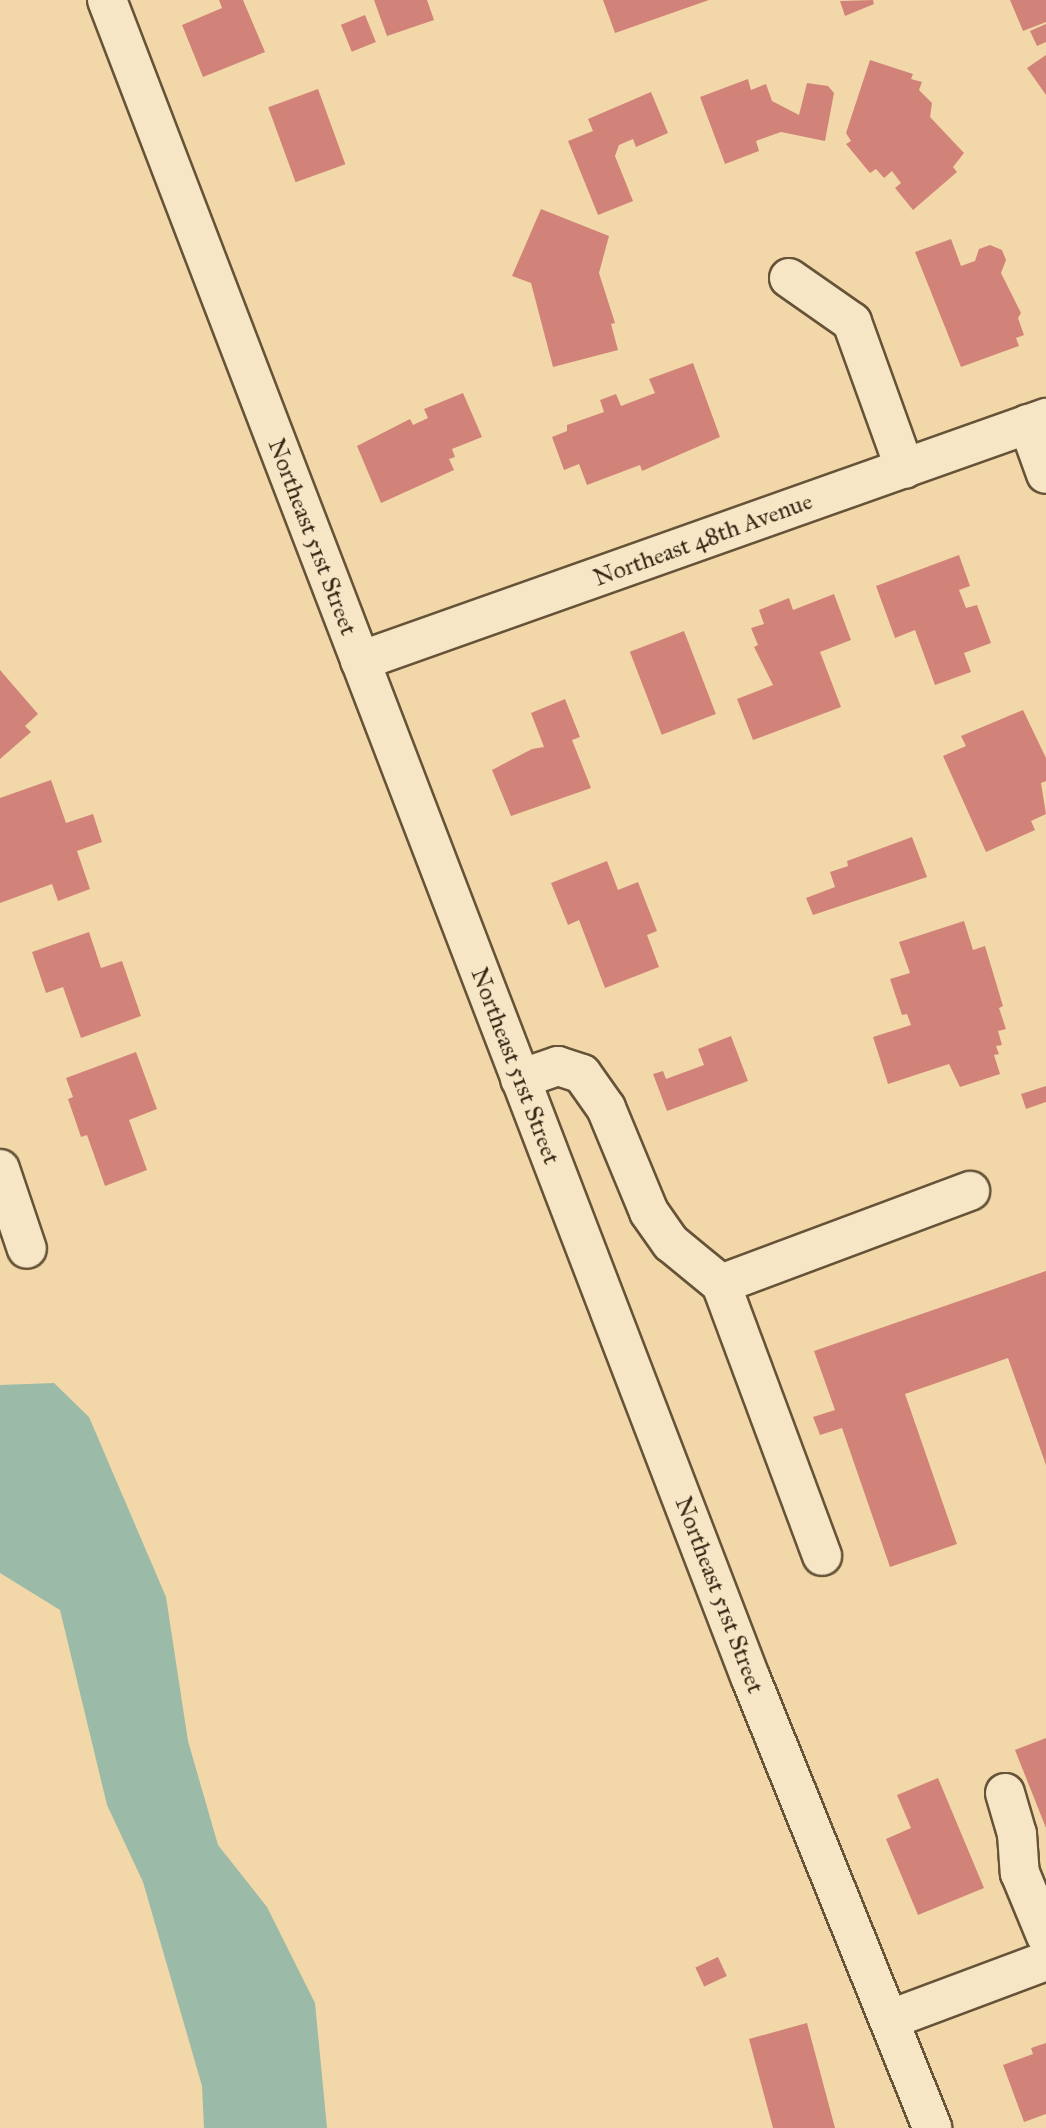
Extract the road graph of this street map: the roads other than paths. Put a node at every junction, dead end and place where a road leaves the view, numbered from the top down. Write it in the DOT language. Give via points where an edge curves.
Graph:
graph roads {
  1 [pos="107,0"];
  2 [pos="789,278"];
  3 [pos="1037,421"];
  4 [pos="905,469"];
  5 [pos="1046,474"];
  6 [pos="360,662"];
  7 [pos="520,1080"];
  8 [pos="0,1169"];
  9 [pos="970,1192"];
  10 [pos="27,1249"];
  11 [pos="721,1284"];
  12 [pos="822,1556"];
  13 [pos="1005,1793"];
  14 [pos="1046,1936"];
  15 [pos="1046,1961"];
  16 [pos="891,2019"];
  17 [pos="932,2128"];
  1 -- 6 [label="street, Northeast 51st Street"];
  2 -- 4 [label="street" via="852,322"];
  3 -- 4 [label="street, Northeast 48th Avenue"];
  3 -- 5 [label="street"];
  4 -- 6 [label="street, Northeast 48th Avenue"];
  6 -- 7 [label="street, Northeast 51st Street"];
  7 -- 11 [label="street" via="558,1066 582,1074 606,1108 649,1212 671,1243"];
  7 -- 16 [label="street, Northeast 51st Street" via="751,1679"];
  8 -- 10 [label="street"];
  9 -- 11 [label="street"];
  11 -- 12 [label="street"];
  13 -- 14 [label="street" via="1017,1834 1020,1873"];
  15 -- 16 [label="street"];
  16 -- 17 [label="street, Northeast 51st Street"];
}
